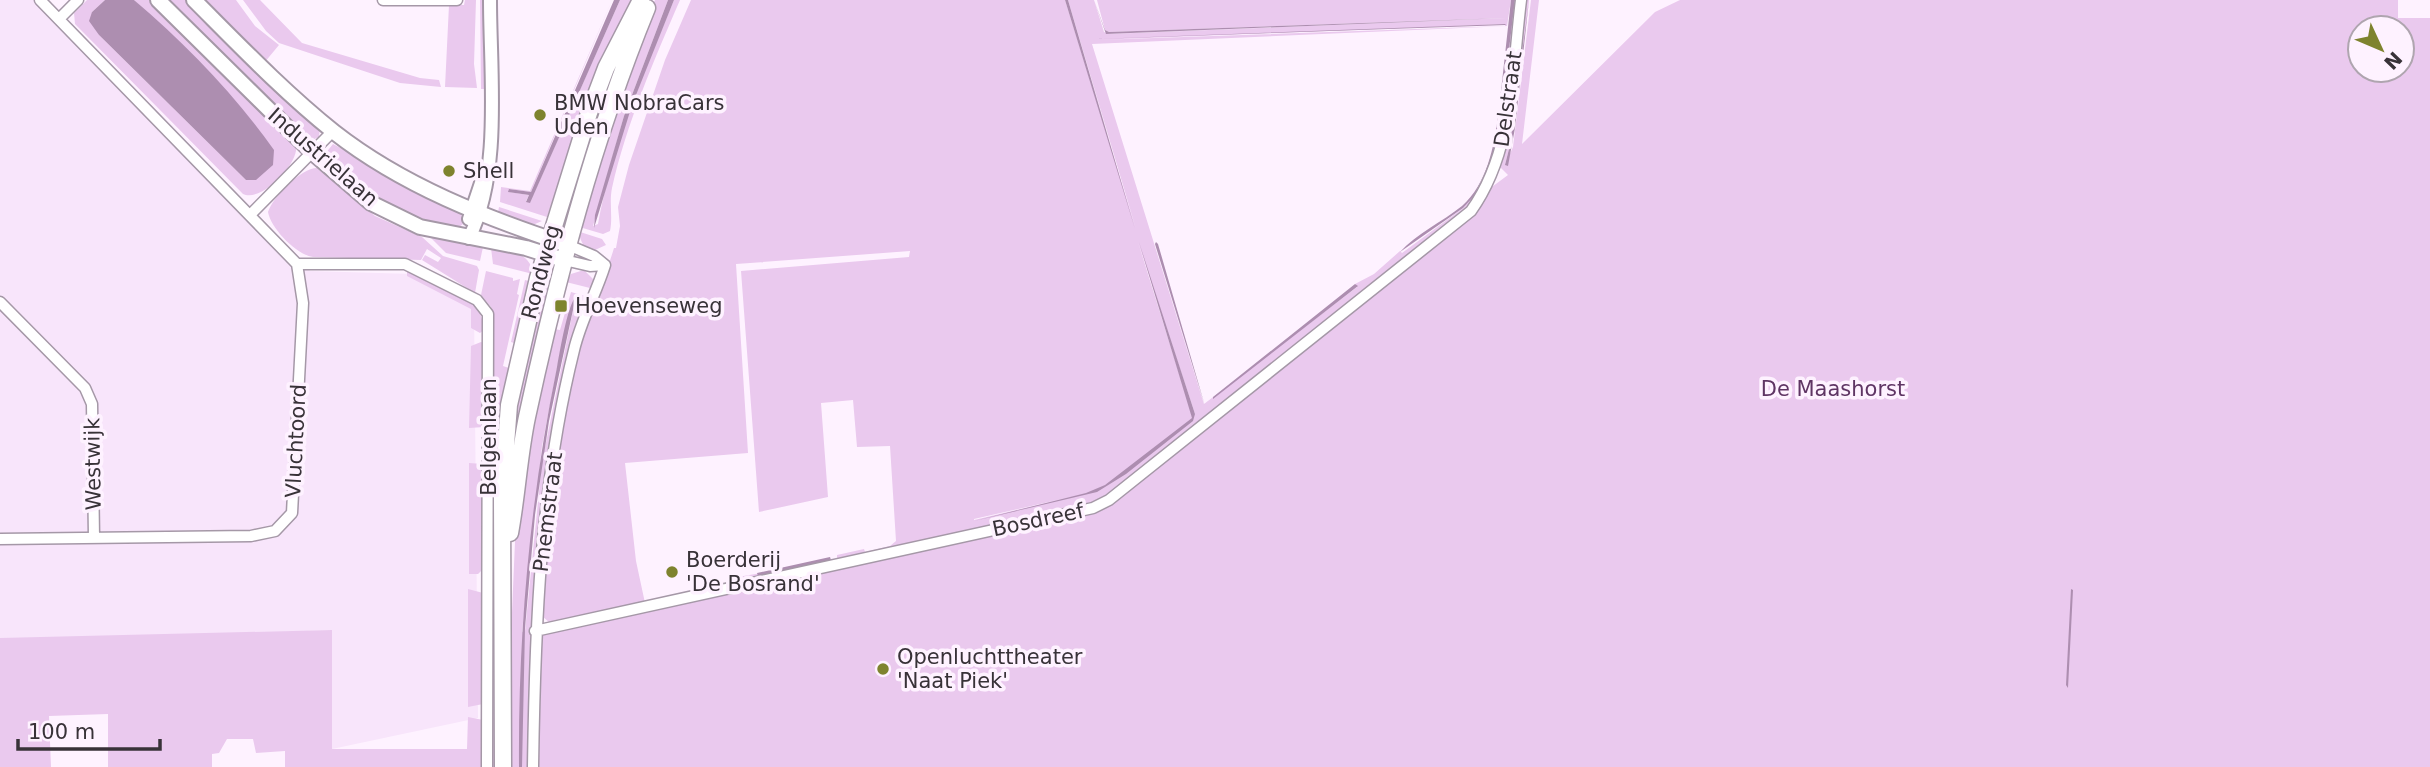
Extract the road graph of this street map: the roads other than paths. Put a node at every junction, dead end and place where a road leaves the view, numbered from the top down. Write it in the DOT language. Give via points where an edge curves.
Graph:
graph roads {
  1 [pos="40,0"];
  2 [pos="78,0"];
  3 [pos="159,0"];
  4 [pos="194,0"];
  5 [pos="383,0"];
  6 [pos="457,0"];
  7 [pos="490,0"];
  8 [pos="641,0"];
  9 [pos="650,0"];
  10 [pos="1521,0"];
  11 [pos="59,19"];
  12 [pos="333,131"];
  13 [pos="313,153"];
  14 [pos="1482,195"];
  15 [pos="475,213"];
  16 [pos="250,215"];
  17 [pos="469,238"];
  18 [pos="547,247"];
  19 [pos="566,253"];
  20 [pos="297,264"];
  21 [pos="605,265"];
  22 [pos="0,302"];
  23 [pos="94,537"];
  24 [pos="0,539"];
  25 [pos="505,559"];
  26 [pos="535,631"];
  27 [pos="488,767"];
  28 [pos="503,767"];
  29 [pos="533,767"];
  1 -- 11 [label="street"];
  2 -- 11 [label="street"];
  3 -- 13 [label="main road, Industrielaan"];
  4 -- 12 [label="main road, Industrielaan"];
  5 -- 6 [label="street"];
  7 -- 15 [label="street" via="489,177"];
  8 -- 18 [label="main road, Rondweg" via="596,92"];
  9 -- 19 [label="main road, Rondweg" via="616,87"];
  10 -- 14 [label="street, Delstraat" via="1504,141"];
  11 -- 16 [label="street"];
  12 -- 13 [label="street"];
  12 -- 15 [label="main road, Industrielaan" via="399,174"];
  13 -- 16 [label="street"];
  13 -- 17 [label="main road, Industrielaan" via="390,214 420,227"];
  14 -- 26 [label="street, Bosdreef" via="1450,230 1109,500 1093,508"];
  15 -- 17 [label="street"];
  15 -- 18 [label="main road, Industrielaan"];
  16 -- 20 [label="street"];
  17 -- 18 [label="main road, Industrielaan"];
  18 -- 19 [label="main road, Industrielaan"];
  18 -- 25 [label="main road, Rondweg" via="509,405 502,498"];
  19 -- 21 [label="street" via="590,266"];
  19 -- 21 [label="street" via="594,256"];
  19 -- 25 [label="main road, Rondweg" via="527,418"];
  20 -- 23 [label="street, Vluchtoord" via="303,303 292,513 284,525 251,536"];
  20 -- 27 [label="street, Belgenlaan" via="405,264 481,303 488,314"];
  21 -- 26 [label="street, Pnemstraat" via="571,363 552,471"];
  22 -- 23 [label="street, Westwijk" via="85,388 92,404"];
  23 -- 24 [label="street, Vluchtoord"];
  25 -- 28 [label="main road, Rondweg"];
  26 -- 29 [label="street, Pnemstraat"];
}
